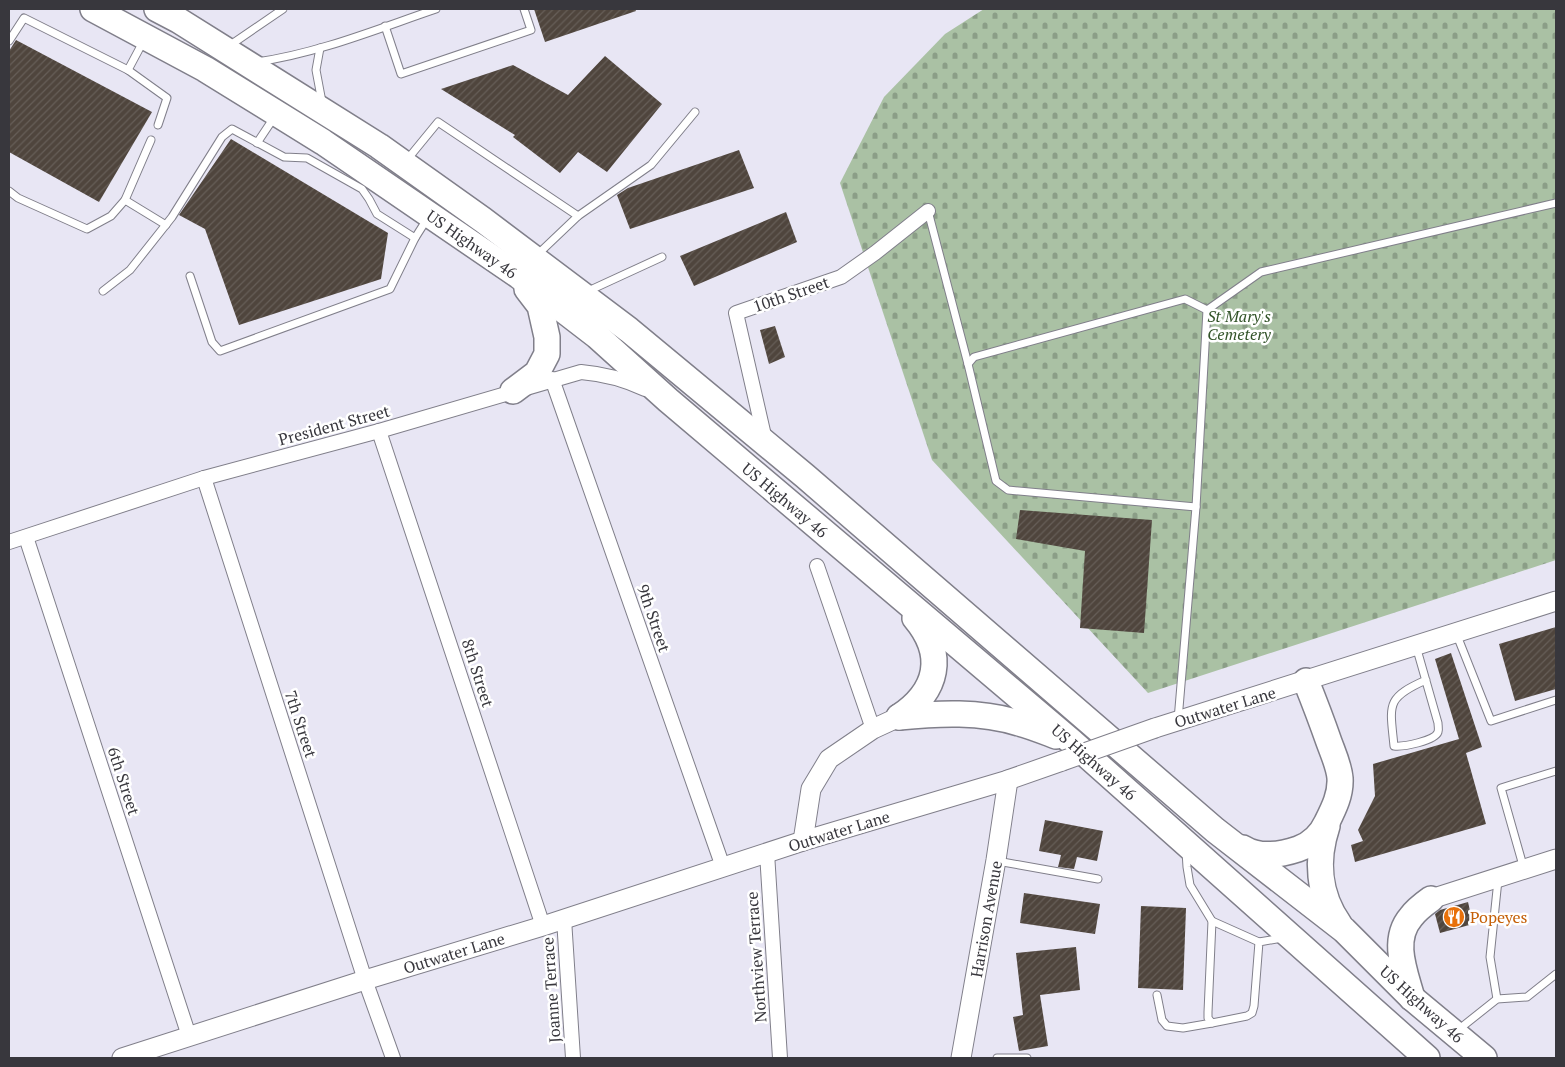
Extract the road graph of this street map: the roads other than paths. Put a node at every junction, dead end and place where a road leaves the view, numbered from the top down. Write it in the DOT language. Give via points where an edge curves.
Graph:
graph roads {
  1 [pos="93,9"];
  2 [pos="283,9"];
  3 [pos="436,9"];
  4 [pos="524,9"];
  5 [pos="168,12"];
  6 [pos="385,26"];
  7 [pos="145,37"];
  8 [pos="9,41"];
  9 [pos="320,48"];
  10 [pos="224,49"];
  11 [pos="248,63"];
  12 [pos="128,70"];
  13 [pos="323,111"];
  14 [pos="695,112"];
  15 [pos="276,113"];
  16 [pos="158,125"];
  17 [pos="151,140"];
  18 [pos="257,143"];
  19 [pos="326,157"];
  20 [pos="404,164"];
  21 [pos="9,190"];
  22 [pos="125,200"];
  23 [pos="1556,203"];
  24 [pos="928,211"];
  25 [pos="430,215"];
  26 [pos="578,216"];
  27 [pos="166,225"];
  28 [pos="415,238"];
  29 [pos="662,257"];
  30 [pos="526,267"];
  31 [pos="190,276"];
  32 [pos="103,291"];
  33 [pos="581,294"];
  34 [pos="1208,310"];
  35 [pos="968,364"];
  36 [pos="552,379"];
  37 [pos="513,391"];
  38 [pos="668,400"];
  39 [pos="379,431"];
  40 [pos="765,444"];
  41 [pos="204,478"];
  42 [pos="1196,506"];
  43 [pos="26,537"];
  44 [pos="9,542"];
  45 [pos="817,566"];
  46 [pos="890,590"];
  47 [pos="1556,601"];
  48 [pos="1456,632"];
  49 [pos="1416,646"];
  50 [pos="1426,680"];
  51 [pos="1306,681"];
  52 [pos="1556,700"];
  53 [pos="899,717"];
  54 [pos="1178,722"];
  55 [pos="873,729"];
  56 [pos="1067,751"];
  57 [pos="1556,770"];
  58 [pos="1008,780"];
  59 [pos="1329,819"];
  60 [pos="1215,830"];
  61 [pos="803,841"];
  62 [pos="1186,843"];
  63 [pos="767,853"];
  64 [pos="1556,859"];
  65 [pos="996,860"];
  66 [pos="722,868"];
  67 [pos="1524,869"];
  68 [pos="1498,877"];
  69 [pos="1098,879"];
  70 [pos="1431,898"];
  71 [pos="564,919"];
  72 [pos="1212,920"];
  73 [pos="543,926"];
  74 [pos="1344,930"];
  75 [pos="1290,936"];
  76 [pos="1259,942"];
  77 [pos="1556,974"];
  78 [pos="365,980"];
  79 [pos="1157,995"];
  80 [pos="1412,998"];
  81 [pos="1497,999"];
  82 [pos="1212,1023"];
  83 [pos="1454,1033"];
  84 [pos="189,1036"];
  85 [pos="122,1058"];
  86 [pos="393,1058"];
  87 [pos="573,1058"];
  88 [pos="780,1058"];
  89 [pos="961,1058"];
  90 [pos="997,1058"];
  91 [pos="1027,1058"];
  92 [pos="1427,1058"];
  93 [pos="1484,1058"];
  1 -- 7 [label="highway, US Highway 46"];
  2 -- 10 [label="lane"];
  3 -- 6 [label="lane"];
  4 -- 6 [label="lane" via="531,30 401,74"];
  5 -- 10 [label="highway, US Highway 46"];
  6 -- 9 [label="lane"];
  7 -- 12 [label="lane"];
  7 -- 15 [label="highway, US Highway 46"];
  8 -- 12 [label="lane" via="24,18"];
  9 -- 11 [label="lane" via="286,58"];
  9 -- 13 [label="lane" via="316,70"];
  10 -- 11 [label="highway, US Highway 46"];
  11 -- 13 [label="highway, US Highway 46"];
  12 -- 16 [label="lane" via="167,98"];
  13 -- 20 [label="highway, US Highway 46"];
  14 -- 26 [label="lane" via="651,165"];
  15 -- 18 [label="lane"];
  15 -- 19 [label="highway, US Highway 46"];
  17 -- 22 [label="lane"];
  18 -- 19 [label="lane" via="284,157"];
  18 -- 27 [label="lane" via="232,129 222,137"];
  19 -- 25 [label="highway, US Highway 46"];
  19 -- 28 [label="lane" via="362,189 377,214"];
  20 -- 26 [label="lane" via="438,122"];
  20 -- 30 [label="highway, US Highway 46"];
  21 -- 22 [label="lane" via="18,198 86,229 111,216"];
  22 -- 27 [label="lane"];
  23 -- 34 [label="lane" via="1260,272"];
  24 -- 35 [label="lane"];
  24 -- 40 [label="street, 10th Street" via="841,277 736,313"];
  25 -- 28 [label="lane"];
  25 -- 30 [label="highway, US Highway 46"];
  26 -- 30 [label="lane"];
  27 -- 32 [label="lane" via="130,270"];
  28 -- 31 [label="lane" via="390,289 220,351 212,342"];
  29 -- 33 [label="lane"];
  30 -- 33 [label="highway, US Highway 46"];
  30 -- 37 [label="highway" via="540,306 547,354 537,373"];
  30 -- 38 [label="highway, US Highway 46"];
  33 -- 40 [label="highway, US Highway 46"];
  34 -- 35 [label="lane" via="1185,299 974,356"];
  34 -- 42 [label="lane"];
  35 -- 42 [label="lane" via="996,482 1008,490"];
  36 -- 37 [label="street, President Street"];
  36 -- 38 [label="street, President Street" via="581,372 601,373"];
  36 -- 66 [label="street, 9th Street"];
  37 -- 39 [label="street, President Street"];
  38 -- 46 [label="highway, US Highway 46"];
  39 -- 41 [label="street, President Street"];
  39 -- 73 [label="street, 8th Street"];
  40 -- 60 [label="highway, US Highway 46"];
  41 -- 43 [label="street, President Street"];
  41 -- 78 [label="street, 7th Street"];
  42 -- 54 [label="lane"];
  43 -- 44 [label="street, President Street"];
  43 -- 84 [label="street, 6th Street"];
  45 -- 55 [label="street"];
  46 -- 53 [label="highway" via="925,630 934,663 925,694"];
  46 -- 56 [label="highway, US Highway 46"];
  47 -- 48 [label="street, Outwater Lane"];
  48 -- 49 [label="street, Outwater Lane"];
  48 -- 52 [label="lane" via="1491,721"];
  49 -- 50 [label="lane"];
  49 -- 51 [label="street, Outwater Lane"];
  50 -- 50 [label="lane" via="1438,732 1434,738 1394,746 1390,710 1397,696"];
  51 -- 54 [label="street, Outwater Lane"];
  51 -- 59 [label="highway" via="1340,778 1338,799"];
  53 -- 55 [label="street"];
  53 -- 56 [label="highway" via="937,713 1018,722"];
  54 -- 56 [label="street, Outwater Lane, bridge"];
  55 -- 61 [label="street" via="829,759 811,789"];
  56 -- 58 [label="street, Outwater Lane"];
  56 -- 62 [label="highway, US Highway 46"];
  57 -- 67 [label="lane" via="1501,788"];
  58 -- 61 [label="street, Outwater Lane"];
  58 -- 65 [label="street, Harrison Avenue"];
  59 -- 60 [label="highway" via="1318,837 1307,846 1277,854 1249,852"];
  59 -- 74 [label="highway" via="1322,844 1320,872 1328,903"];
  60 -- 74 [label="highway, US Highway 46"];
  61 -- 63 [label="street, Outwater Lane"];
  62 -- 72 [label="lane" via="1190,885"];
  62 -- 75 [label="highway, US Highway 46"];
  63 -- 66 [label="street, Outwater Lane"];
  63 -- 88 [label="street, Northview Terrace"];
  64 -- 67 [label="street"];
  65 -- 69 [label="lane"];
  65 -- 89 [label="street, Harrison Avenue"];
  66 -- 71 [label="street, Outwater Lane"];
  67 -- 68 [label="street"];
  68 -- 70 [label="street"];
  68 -- 81 [label="lane" via="1490,958"];
  70 -- 80 [label="highway" via="1410,917 1401,933 1401,958"];
  71 -- 73 [label="street, Outwater Lane"];
  71 -- 87 [label="street, Joanne Terrace"];
  72 -- 76 [label="lane"];
  72 -- 82 [label="lane" via="1208,1012"];
  73 -- 78 [label="street, Outwater Lane"];
  74 -- 80 [label="highway, US Highway 46"];
  75 -- 76 [label="lane"];
  75 -- 92 [label="highway, US Highway 46"];
  76 -- 82 [label="lane" via="1252,1013"];
  77 -- 81 [label="lane" via="1527,998"];
  78 -- 84 [label="street, Outwater Lane"];
  78 -- 86 [label="street, 7th Street"];
  79 -- 82 [label="lane" via="1162,1020 1167,1026 1183,1028"];
  80 -- 83 [label="highway, US Highway 46"];
  81 -- 83 [label="lane"];
  83 -- 93 [label="highway, US Highway 46"];
  84 -- 85 [label="street, Outwater Lane"];
  90 -- 91 [label="lane"];
}
